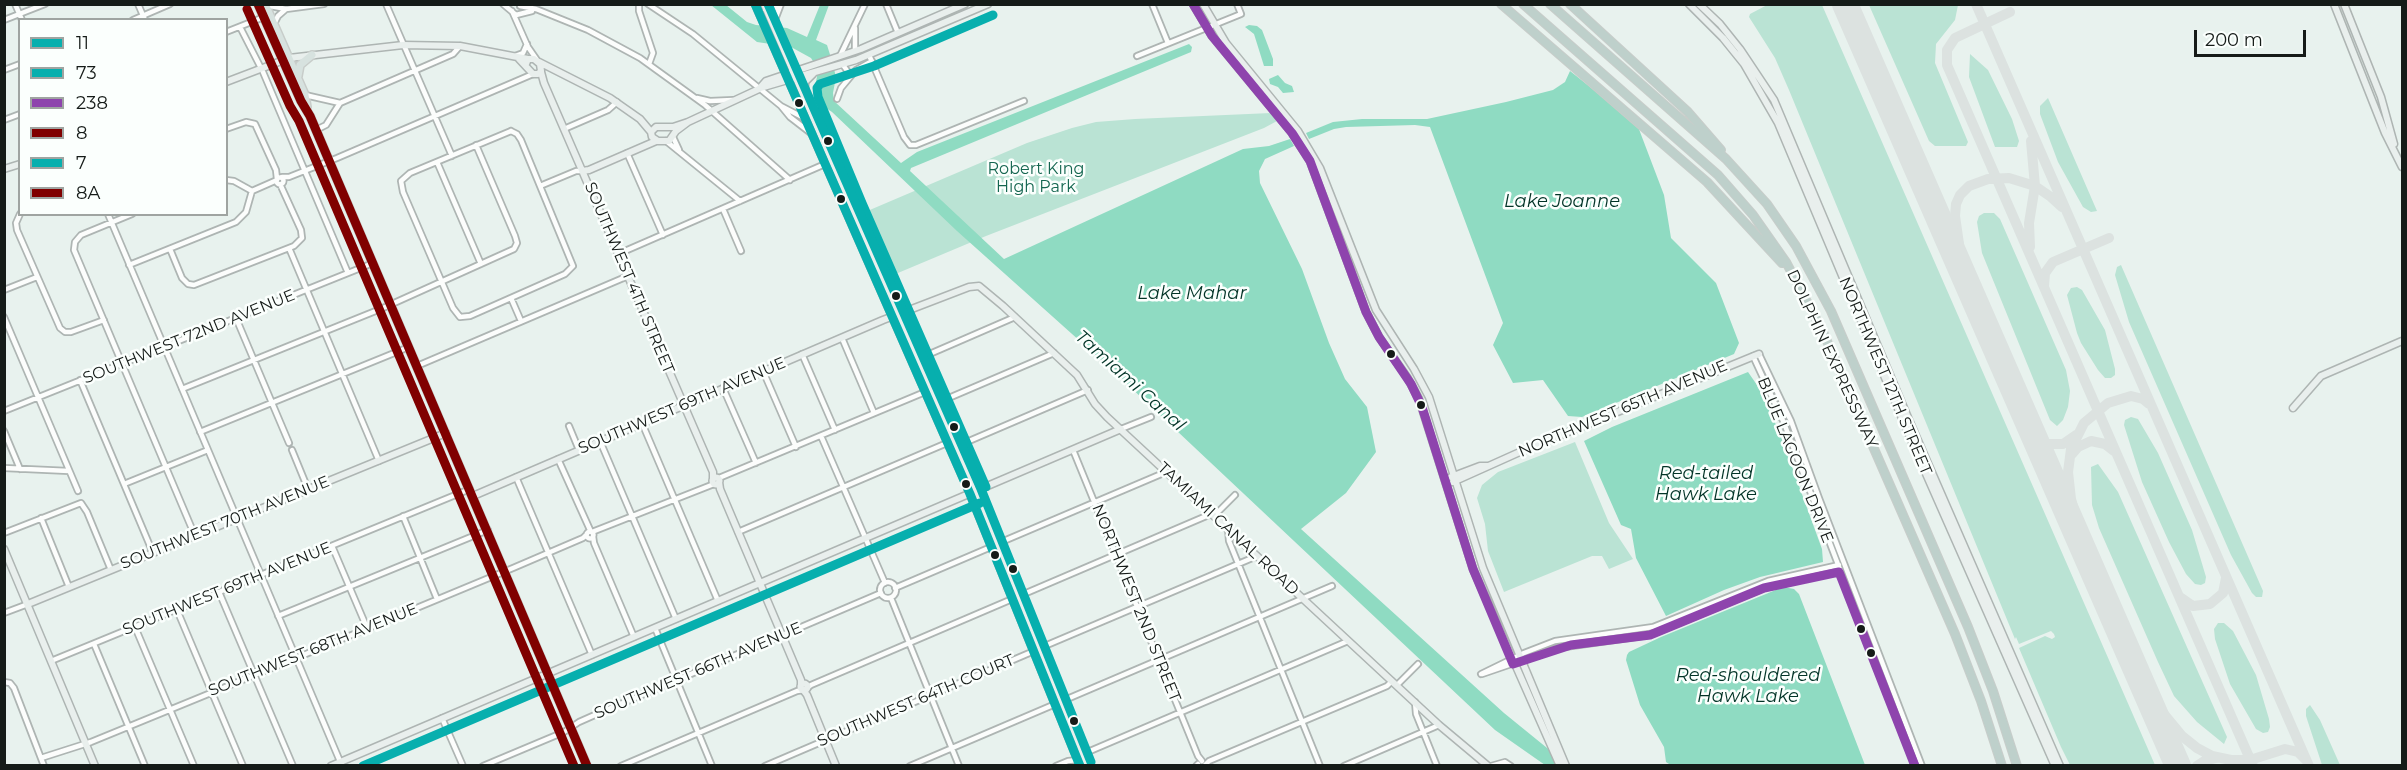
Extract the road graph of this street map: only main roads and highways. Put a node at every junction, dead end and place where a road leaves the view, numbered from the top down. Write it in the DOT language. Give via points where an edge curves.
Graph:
graph roads {
  1 [pos="258,4"];
  2 [pos="755,4"];
  3 [pos="965,4"];
  4 [pos="988,4"];
  5 [pos="1193,4"];
  6 [pos="1203,4"];
  7 [pos="1501,4"];
  8 [pos="1523,4"];
  9 [pos="1550,4"];
  10 [pos="1570,4"];
  11 [pos="1689,4"];
  12 [pos="1699,4"];
  13 [pos="2334,4"];
  14 [pos="2344,4"];
  15 [pos="265,5"];
  16 [pos="765,7"];
  17 [pos="947,12"];
  18 [pos="951,20"];
  19 [pos="1210,26"];
  20 [pos="898,33"];
  21 [pos="902,41"];
  22 [pos="866,47"];
  23 [pos="312,55"];
  24 [pos="286,58"];
  25 [pos="870,58"];
  26 [pos="538,61"];
  27 [pos="527,63"];
  28 [pos="552,68"];
  29 [pos="793,71"];
  30 [pos="538,73"];
  31 [pos="785,73"];
  32 [pos="814,73"];
  33 [pos="298,78"];
  34 [pos="792,79"];
  35 [pos="228,81"];
  36 [pos="759,88"];
  37 [pos="806,99"];
  38 [pos="308,112"];
  39 [pos="640,118"];
  40 [pos="659,126"];
  41 [pos="1295,132"];
  42 [pos="673,133"];
  43 [pos="653,136"];
  44 [pos="2395,150"];
  45 [pos="1726,159"];
  46 [pos="829,163"];
  47 [pos="2403,167"];
  48 [pos="582,171"];
  49 [pos="1797,279"];
  50 [pos="976,286"];
  51 [pos="894,315"];
  52 [pos="2403,341"];
  53 [pos="1756,355"];
  54 [pos="684,405"];
  55 [pos="2293,408"];
  56 [pos="1121,429"];
  57 [pos="446,433"];
  58 [pos="1455,479"];
  59 [pos="1446,482"];
  60 [pos="471,492"];
  61 [pos="972,493"];
  62 [pos="4,549"];
  63 [pos="761,583"];
  64 [pos="28,604"];
  65 [pos="549,674"];
  66 [pos="1082,763"];
  67 [pos="341,764"];
  68 [pos="95,765"];
  69 [pos="331,765"];
  70 [pos="587,765"];
  71 [pos="836,765"];
  72 [pos="1488,765"];
  73 [pos="1560,765"];
  74 [pos="1566,765"];
  75 [pos="2002,765"];
  76 [pos="2017,765"];
  77 [pos="2055,765"];
  78 [pos="2060,765"];
  1 -- 24 [label="main road"];
  2 -- 31 [label="main road"];
  3 -- 17 [label="main road"];
  4 -- 18 [label="main road"];
  5 -- 19 [label="main road"];
  6 -- 19 [label="main road"];
  7 -- 49 [label="highway" via="1712,186"];
  8 -- 49 [label="highway, DOLPHIN EXPRESSWAY" via="1728,186 1761,224"];
  9 -- 45 [label="highway, DOLPHIN EXPRESSWAY"];
  10 -- 45 [label="highway" via="1688,112"];
  11 -- 77 [label="main road, NORTHWEST 12TH STREET" via="1739,58 1778,123 1912,442"];
  12 -- 78 [label="main road, NORTHWEST 12TH STREET" via="1740,49 1783,119"];
  13 -- 44 [label="main road"];
  14 -- 44 [label="main road" via="2384,106"];
  15 -- 24 [label="main road"];
  16 -- 29 [label="main road"];
  17 -- 18 [label="main road"];
  17 -- 20 [label="main road"];
  18 -- 21 [label="main road"];
  19 -- 41 [label="main road"];
  20 -- 21 [label="main road"];
  20 -- 22 [label="main road"];
  21 -- 25 [label="main road"];
  22 -- 25 [label="main road"];
  22 -- 29 [label="main road"];
  23 -- 24 [label="main road"];
  23 -- 27 [label="main road, SOUTHWEST 4TH STREET" via="403,45 460,46 516,57"];
  23 -- 33 [label="main road" via="300,65"];
  24 -- 33 [label="main road"];
  24 -- 35 [label="main road"];
  24 -- 38 [label="main road"];
  25 -- 32 [label="main road"];
  26 -- 27 [label="main road"];
  26 -- 28 [label="main road"];
  26 -- 30 [label="main road"];
  27 -- 30 [label="main road, SOUTHWEST 4TH STREET"];
  28 -- 30 [label="main road"];
  28 -- 39 [label="main road" via="590,86"];
  29 -- 31 [label="main road"];
  29 -- 34 [label="main road"];
  30 -- 48 [label="main road, SOUTHWEST 4TH STREET"];
  31 -- 34 [label="main road"];
  31 -- 36 [label="main road"];
  32 -- 34 [label="main road"];
  32 -- 37 [label="main road" via="805,84"];
  33 -- 38 [label="main road"];
  34 -- 36 [label="main road"];
  34 -- 37 [label="main road"];
  34 -- 46 [label="main road" via="813,135"];
  36 -- 42 [label="main road"];
  37 -- 46 [label="main road"];
  38 -- 57 [label="main road"];
  39 -- 40 [label="main road"];
  39 -- 43 [label="main road"];
  40 -- 42 [label="main road"];
  40 -- 43 [label="main road" via="654,128"];
  41 -- 58 [label="main road" via="1324,177 1380,318 1425,389"];
  41 -- 59 [label="main road" via="1314,170 1371,321 1419,399"];
  42 -- 43 [label="main road" via="666,141"];
  43 -- 48 [label="main road" via="643,146"];
  44 -- 47 [label="main road"];
  45 -- 76 [label="highway, DOLPHIN EXPRESSWAY" via="1781,224 1825,298 1974,642"];
  46 -- 51 [label="main road"];
  48 -- 54 [label="main road, SOUTHWEST 4TH STREET"];
  49 -- 75 [label="highway, DOLPHIN EXPRESSWAY" via="1955,634"];
  50 -- 51 [label="main road, SOUTHWEST 69TH AVENUE"];
  50 -- 56 [label="main road, TAMIAMI CANAL ROAD" via="986,290 1054,353 1080,379 1098,408"];
  51 -- 54 [label="main road, SOUTHWEST 69TH AVENUE"];
  51 -- 61 [label="main road"];
  51 -- 61 [label="main road" via="919,363"];
  52 -- 55 [label="main road" via="2321,376"];
  53 -- 58 [label="main road, NORTHWEST 65TH AVENUE"];
  54 -- 60 [label="main road, SOUTHWEST 69TH AVENUE" via="516,477"];
  54 -- 63 [label="main road, SOUTHWEST 4TH STREET"];
  56 -- 61 [label="main road"];
  56 -- 72 [label="main road, TAMIAMI CANAL ROAD" via="1439,725"];
  57 -- 60 [label="main road"];
  57 -- 64 [label="main road, SOUTHWEST 70TH AVENUE"];
  58 -- 59 [label="main road, NORTHWEST 65TH AVENUE"];
  58 -- 74 [label="main road" via="1483,568"];
  59 -- 73 [label="main road" via="1473,569"];
  60 -- 65 [label="main road"];
  61 -- 63 [label="main road"];
  61 -- 66 [label="main road"];
  62 -- 64 [label="main road"];
  63 -- 65 [label="main road"];
  63 -- 71 [label="main road, SOUTHWEST 4TH STREET"];
  64 -- 68 [label="main road"];
  65 -- 67 [label="main road"];
  65 -- 70 [label="main road"];
  67 -- 69 [label="main road"];
}
